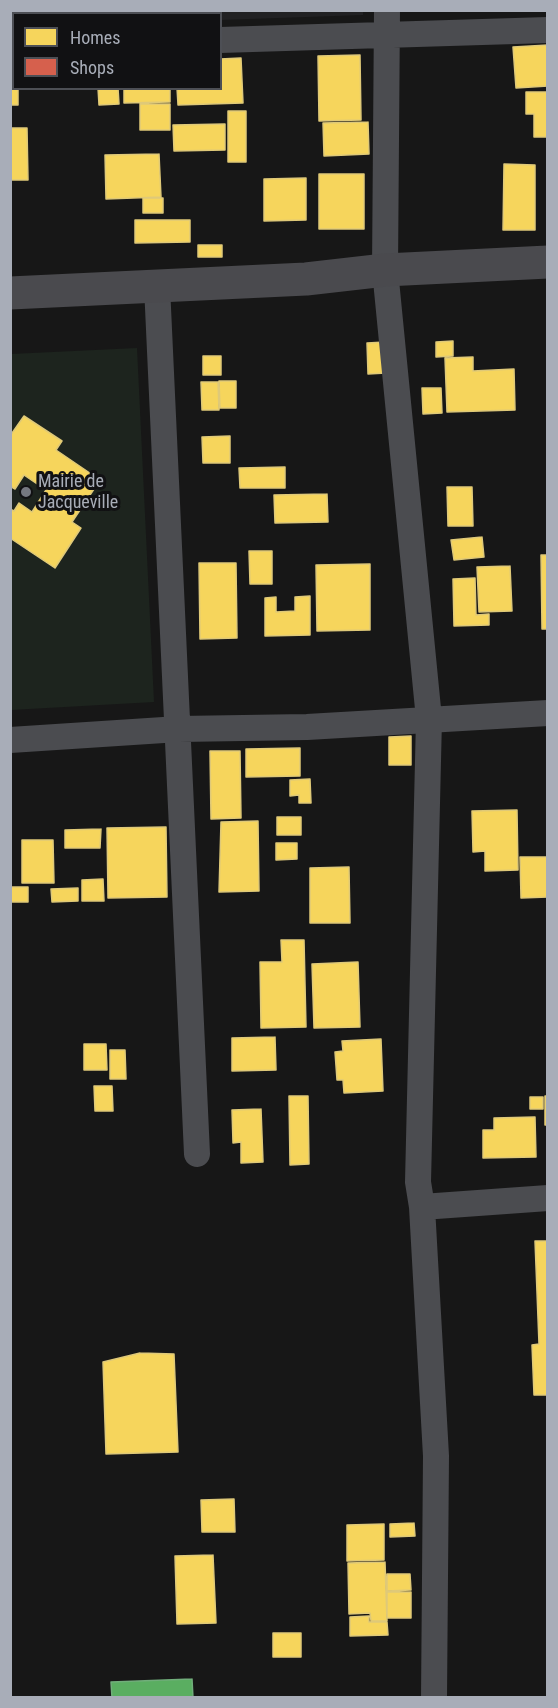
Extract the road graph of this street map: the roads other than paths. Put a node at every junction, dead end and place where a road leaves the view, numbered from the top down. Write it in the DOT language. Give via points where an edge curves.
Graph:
graph roads {
  1 [pos="387,10"];
  2 [pos="548,30"];
  3 [pos="388,36"];
  4 [pos="222,39"];
  5 [pos="548,262"];
  6 [pos="385,270"];
  7 [pos="157,286"];
  8 [pos="10,293"];
  9 [pos="548,713"];
  10 [pos="429,719"];
  11 [pos="179,729"];
  12 [pos="10,740"];
  13 [pos="197,1154"];
  14 [pos="548,1198"];
  15 [pos="422,1207"];
  16 [pos="434,1698"];
  1 -- 3 [label="street"];
  2 -- 3 [label="street"];
  3 -- 4 [label="street"];
  3 -- 6 [label="street"];
  5 -- 6 [label="street"];
  6 -- 7 [label="street" via="306,279"];
  6 -- 10 [label="street"];
  7 -- 8 [label="street"];
  7 -- 11 [label="street"];
  9 -- 10 [label="street"];
  10 -- 11 [label="street" via="308,727"];
  10 -- 15 [label="street" via="418,1182"];
  11 -- 12 [label="street"];
  11 -- 13 [label="street"];
  14 -- 15 [label="street"];
  15 -- 16 [label="street" via="435,1456"];
}
